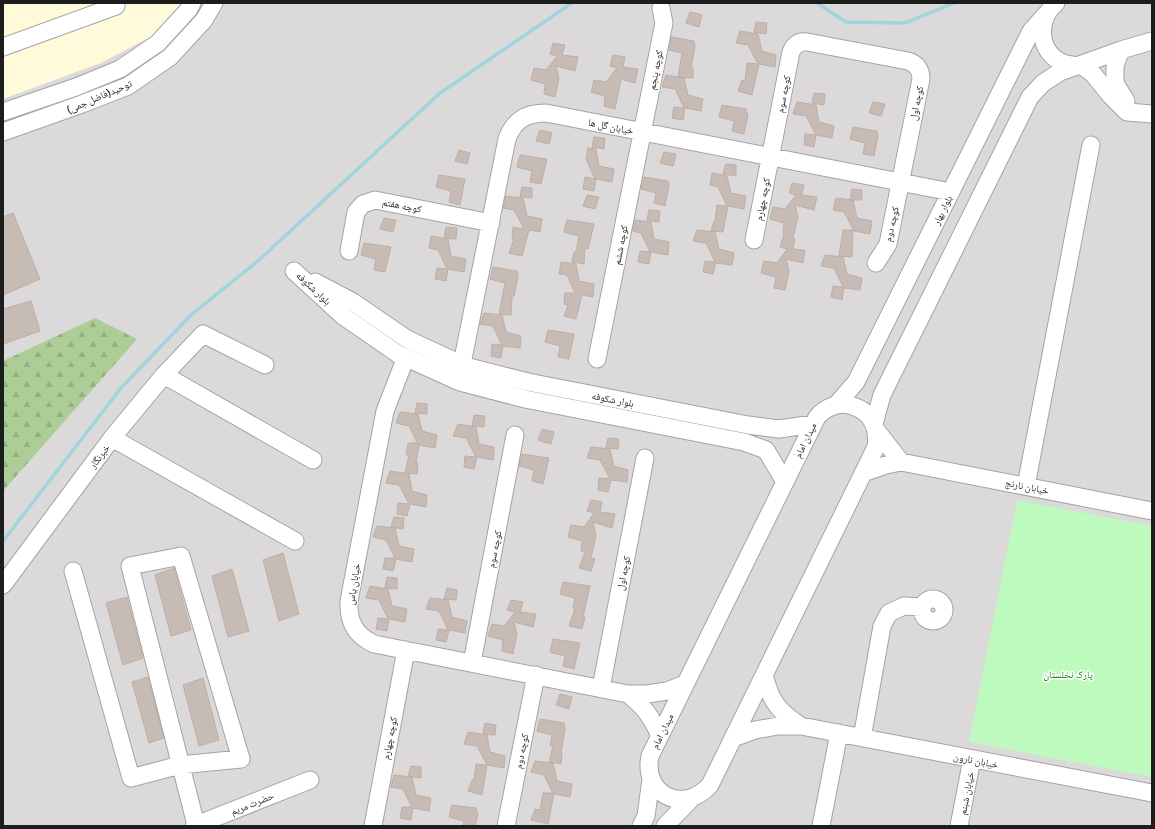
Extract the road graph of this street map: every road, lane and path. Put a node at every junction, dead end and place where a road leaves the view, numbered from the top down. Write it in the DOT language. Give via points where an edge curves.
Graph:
graph roads {
  1 [pos="192,3"];
  2 [pos="214,3"];
  3 [pos="116,6"];
  4 [pos="661,8"];
  5 [pos="1051,8"];
  6 [pos="1152,41"];
  7 [pos="807,42"];
  8 [pos="3,46"];
  9 [pos="1121,50"];
  10 [pos="1080,65"];
  11 [pos="3,112"];
  12 [pos="1147,114"];
  13 [pos="3,132"];
  14 [pos="642,132"];
  15 [pos="1091,145"];
  16 [pos="771,157"];
  17 [pos="900,182"];
  18 [pos="951,192"];
  19 [pos="490,223"];
  20 [pos="754,240"];
  21 [pos="349,251"];
  22 [pos="876,263"];
  23 [pos="406,357"];
  24 [pos="597,359"];
  25 [pos="462,364"];
  26 [pos="265,365"];
  27 [pos="164,374"];
  28 [pos="836,405"];
  29 [pos="813,424"];
  30 [pos="875,428"];
  31 [pos="515,435"];
  32 [pos="112,438"];
  33 [pos="645,458"];
  34 [pos="313,460"];
  35 [pos="901,462"];
  36 [pos="863,473"];
  37 [pos="785,482"];
  38 [pos="1026,486"];
  39 [pos="1152,511"];
  40 [pos="295,541"];
  41 [pos="73,571"];
  42 [pos="3,585"];
  43 [pos="922,607"];
  44 [pos="406,650"];
  45 [pos="472,663"];
  46 [pos="536,675"];
  47 [pos="764,675"];
  48 [pos="685,684"];
  49 [pos="601,688"];
  50 [pos="628,694"];
  51 [pos="801,726"];
  52 [pos="840,733"];
  53 [pos="660,736"];
  54 [pos="733,738"];
  55 [pos="862,738"];
  56 [pos="972,759"];
  57 [pos="180,765"];
  58 [pos="651,779"];
  59 [pos="310,780"];
  60 [pos="1152,794"];
  61 [pos="691,799"];
  62 [pos="195,826"];
  63 [pos="373,826"];
  64 [pos="506,826"];
  65 [pos="641,826"];
  66 [pos="665,826"];
  67 [pos="821,826"];
  68 [pos="959,826"];
  1 -- 11 [label="street, توحید(فاضل جمی)" via="158,43 120,69"];
  2 -- 13 [label="street, توحید(فاضل جمی)" via="204,20 170,57 128,86"];
  3 -- 8 [label="street"];
  4 -- 14 [label="street, کوچه پنجم" via="664,23"];
  5 -- 10 [label="street" via="1043,21 1045,45 1055,58 1070,65"];
  5 -- 18 [label="street, بلوار بهار" via="1031,31"];
  6 -- 9 [label="street"];
  7 -- 16 [label="street, کوچه سوم" via="798,43 792,50"];
  7 -- 17 [label="street, کوچه اول" via="908,61 919,69 921,79"];
  9 -- 10 [label="street"];
  9 -- 12 [label="street" via="1115,65 1115,83 1126,101"];
  10 -- 12 [label="street" via="1093,74 1127,112"];
  10 -- 30 [label="street" via="1060,72 1043,83 1030,97 882,394"];
  14 -- 16 [label="street, خیابان گل ها"];
  14 -- 19 [label="street, خیابان گل ها" via="546,113 537,113 521,119 510,131 507,139"];
  14 -- 24 [label="street, کوچه ششم"];
  15 -- 38 [label="street"];
  16 -- 17 [label="street, خیابان گل ها"];
  16 -- 20 [label="street, کوچه چهارم"];
  17 -- 18 [label="street, خیابان گل ها"];
  17 -- 22 [label="street, کوچه دوم" via="888,244"];
  18 -- 28 [label="street, بلوار بهار" via="856,382"];
  19 -- 21 [label="street, کوچه هفتم" via="375,200 363,204 356,212"];
  19 -- 25 [label="street, خیابان گل ها"];
  23 -- 25 [label="street, بلوار شکوفه" via="343,316 294,271 353,302 407,339"];
  23 -- 37 [label="street, بلوار شکوفه" via="460,382 524,399 744,442 766,450"];
  23 -- 44 [label="street, خیابان یاس" via="386,411 350,593 349,610 354,627 366,640"];
  25 -- 29 [label="street, بلوار شکوفه" via="528,382 748,425 779,429"];
  26 -- 27 [label="street, خبرنگار" via="203,334"];
  27 -- 32 [label="street, خبرنگار"];
  27 -- 34 [label="street"];
  28 -- 29 [label="street, میدان امام" via="822,412"];
  28 -- 30 [label="street" via="851,405 865,412"];
  29 -- 37 [label="street, میدان امام"];
  30 -- 35 [label="street"];
  30 -- 36 [label="street" via="876,447"];
  31 -- 45 [label="street, کوچه سوم"];
  32 -- 40 [label="street"];
  32 -- 42 [label="street, خبرنگار"];
  33 -- 49 [label="street, کوچه اول"];
  35 -- 36 [label="street"];
  35 -- 38 [label="street, خیابان نارنج"];
  36 -- 47 [label="street"];
  37 -- 48 [label="street, میدان امام"];
  38 -- 39 [label="street, خیابان نارنج"];
  41 -- 57 [label="street" via="131,778"];
  43 -- 55 [label="street" via="904,606 888,613 882,626"];
  44 -- 45 [label="street, خیابان یاس"];
  44 -- 63 [label="street, کوچه چهارم"];
  45 -- 46 [label="street, خیابان یاس"];
  46 -- 49 [label="street, خیابان یاس"];
  46 -- 64 [label="street"];
  47 -- 51 [label="street" via="768,691 776,705 787,717"];
  47 -- 54 [label="street"];
  48 -- 50 [label="street" via="667,691"];
  48 -- 53 [label="street, میدان امام"];
  49 -- 50 [label="street, خیابان یاس"];
  50 -- 53 [label="street" via="642,705"];
  51 -- 52 [label="street, خیابان نارون"];
  51 -- 54 [label="street" via="762,728"];
  52 -- 55 [label="street, خیابان نارون"];
  52 -- 67 [label="street"];
  53 -- 58 [label="street, میدان امام" via="650,756"];
  54 -- 61 [label="street" via="710,785"];
  55 -- 56 [label="street, خیابان نارون"];
  56 -- 60 [label="street, خیابان نارون"];
  56 -- 68 [label="street, خیابان شبنم"];
  57 -- 57 [label="street" via="130,566 181,556 241,759"];
  57 -- 62 [label="street"];
  58 -- 61 [label="street" via="667,796"];
  58 -- 65 [label="street" via="646,816"];
  59 -- 62 [label="street, حضرت مریم"];
  61 -- 66 [label="street"];
}
